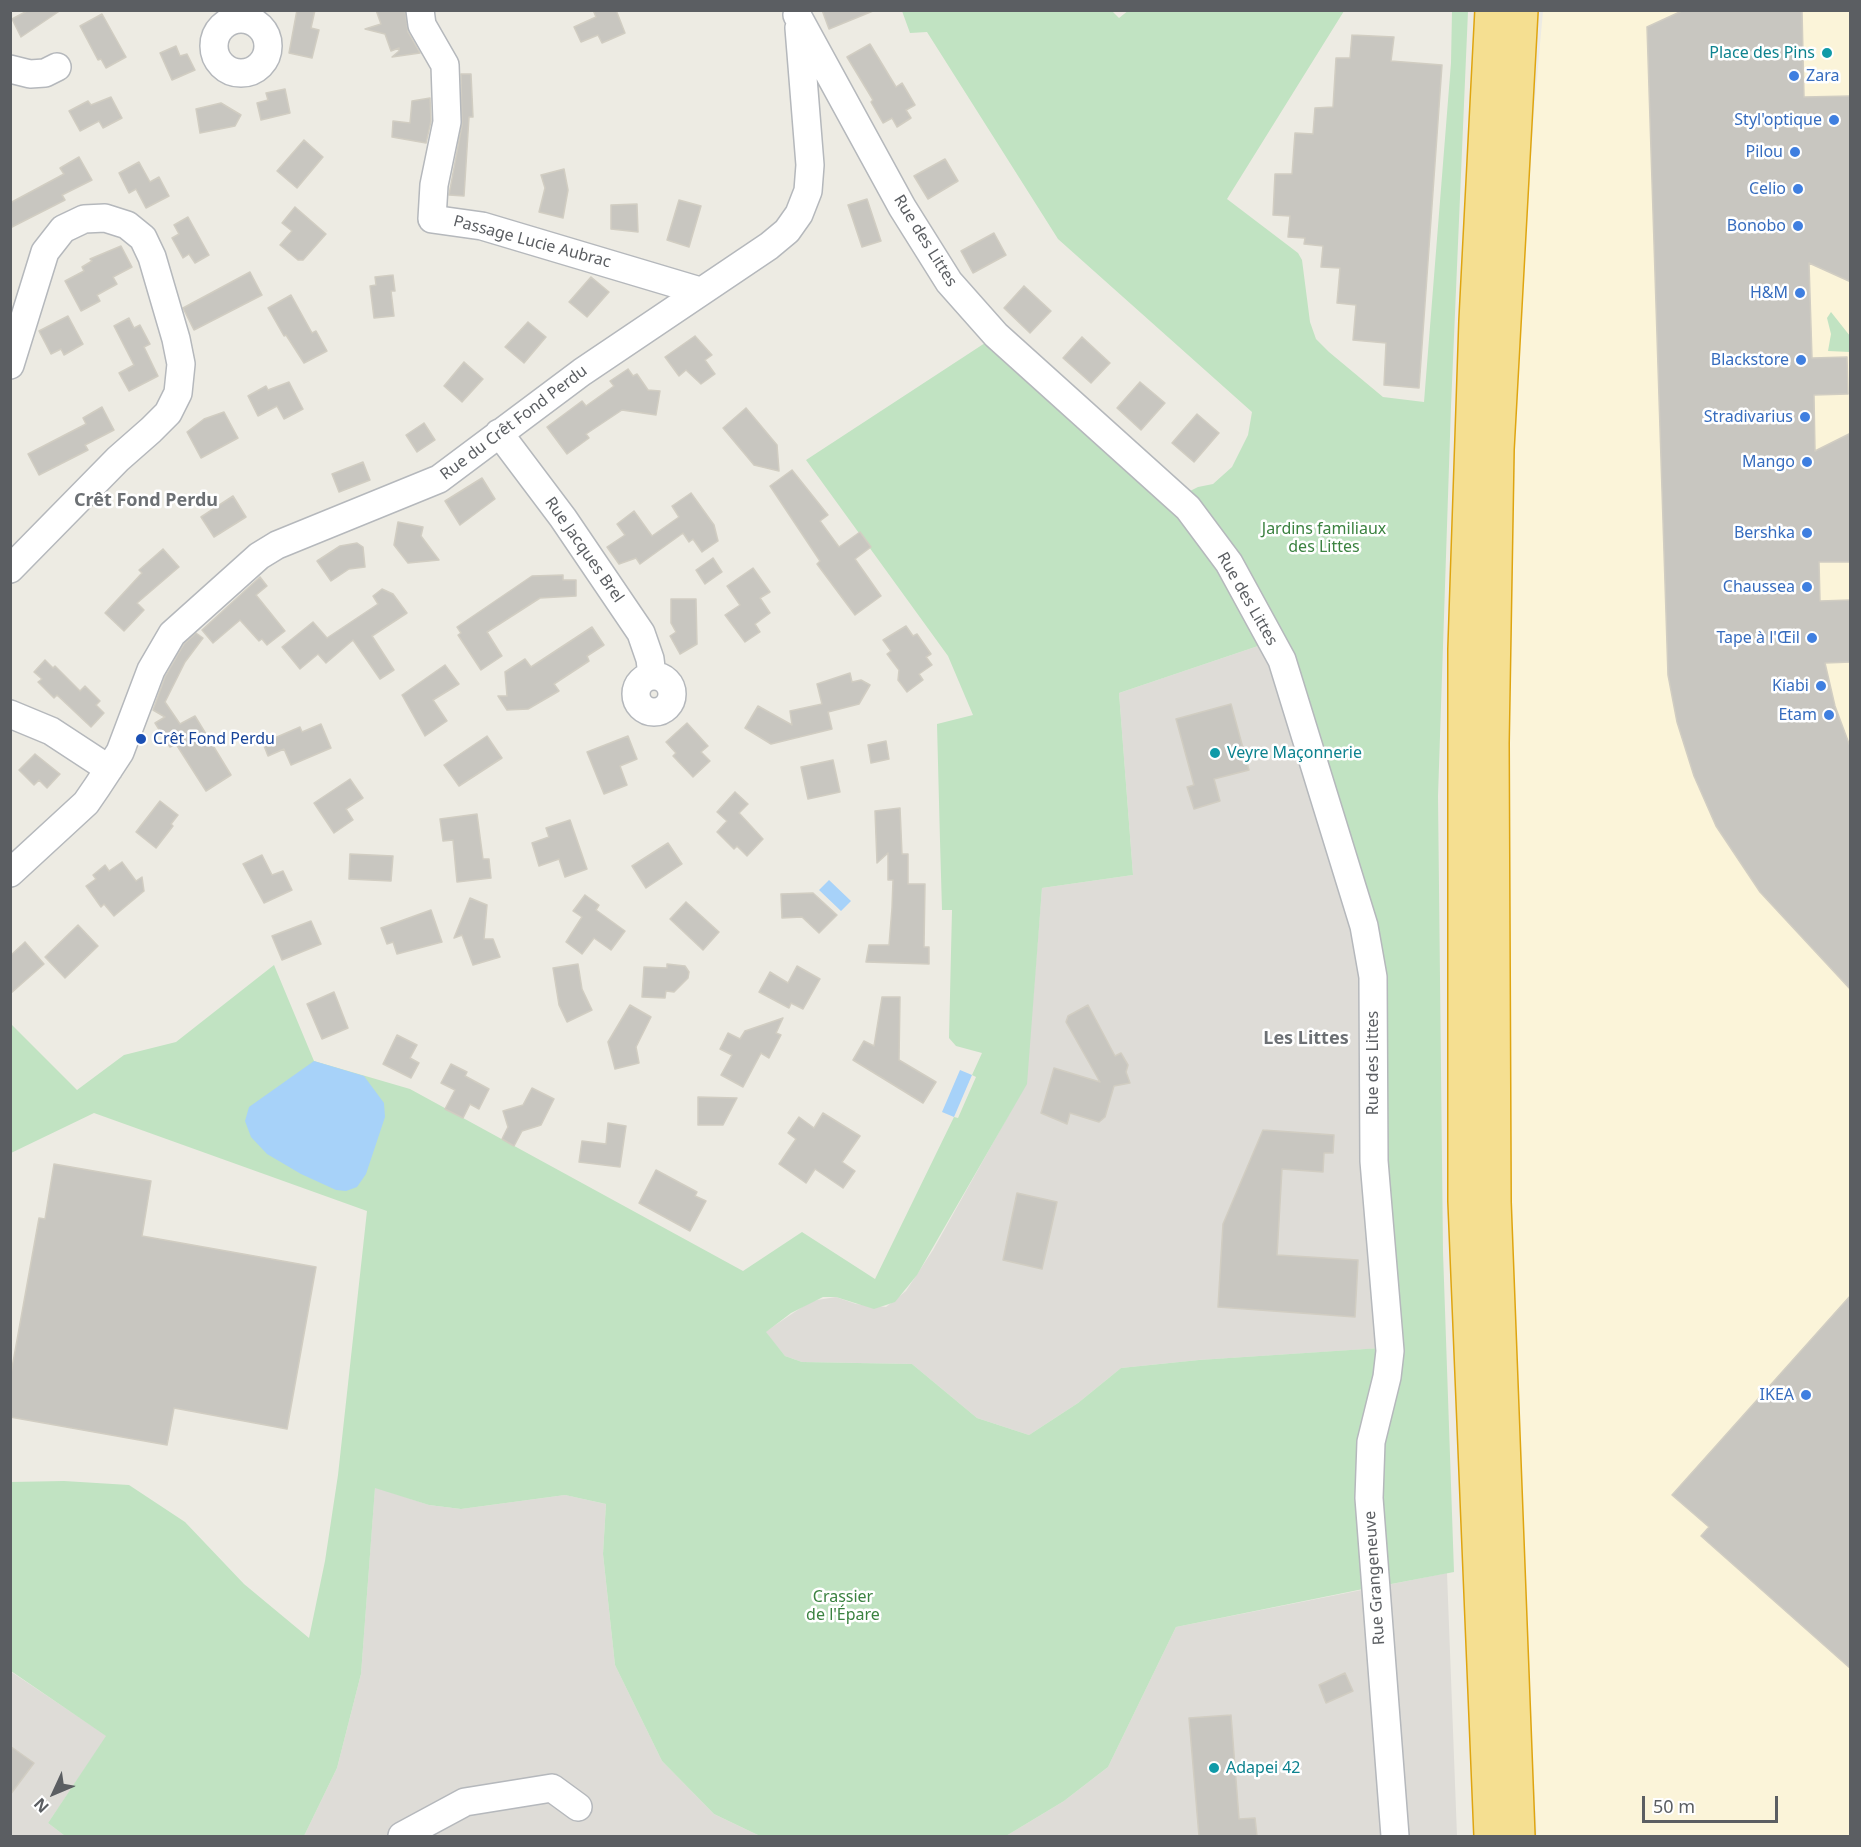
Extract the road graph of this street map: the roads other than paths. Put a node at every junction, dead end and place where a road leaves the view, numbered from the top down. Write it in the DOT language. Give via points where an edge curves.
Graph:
graph roads {
  1 [pos="420,10"];
  2 [pos="1492,10"];
  3 [pos="1521,10"];
  4 [pos="797,13"];
  5 [pos="57,67"];
  6 [pos="10,69"];
  7 [pos="700,291"];
  8 [pos="10,365"];
  9 [pos="500,433"];
  10 [pos="10,569"];
  11 [pos="652,676"];
  12 [pos="10,714"];
  13 [pos="109,770"];
  14 [pos="10,873"];
  15 [pos="1388,1322"];
  16 [pos="578,1807"];
  17 [pos="402,1836"];
  18 [pos="1395,1836"];
  19 [pos="1491,1836"];
  20 [pos="1518,1836"];
  1 -- 7 [label="street, Passage Lucie Aubrac" via="422,25 446,72 447,122 434,185 432,219 482,226"];
  2 -- 19 [label="highway" via="1465,649 1465,1201"];
  3 -- 20 [label="highway" via="1498,437 1492,743 1494,1202"];
  4 -- 7 [label="street, Rue du Crêt Fond Perdu" via="810,165 808,191 800,214 788,231 769,246"];
  4 -- 15 [label="street, Rue des Littes" via="902,207 949,282 996,335 1188,508 1228,563 1282,660 1364,926 1373,977 1374,1161"];
  5 -- 6 [label="street" via="30,74"];
  7 -- 9 [label="street, Rue du Crêt Fond Perdu"];
  8 -- 10 [label="street" via="45,252 63,229 84,219 105,218 127,225 143,238 176,339 181,364 178,393 168,413"];
  9 -- 11 [label="street, Rue Jacques Brel" via="641,633"];
  9 -- 13 [label="street, Rue du Crêt Fond Perdu" via="439,479 278,545 249,564 172,634 151,670 131,728"];
  12 -- 13 [label="street" via="51,731"];
  13 -- 14 [label="street, Rue du Crêt Fond Perdu" via="86,803"];
  15 -- 18 [label="street, Rue Grangeneuve" via="1389,1363 1371,1442 1369,1498"];
  16 -- 17 [label="street" via="552,1788 465,1802"];
}
